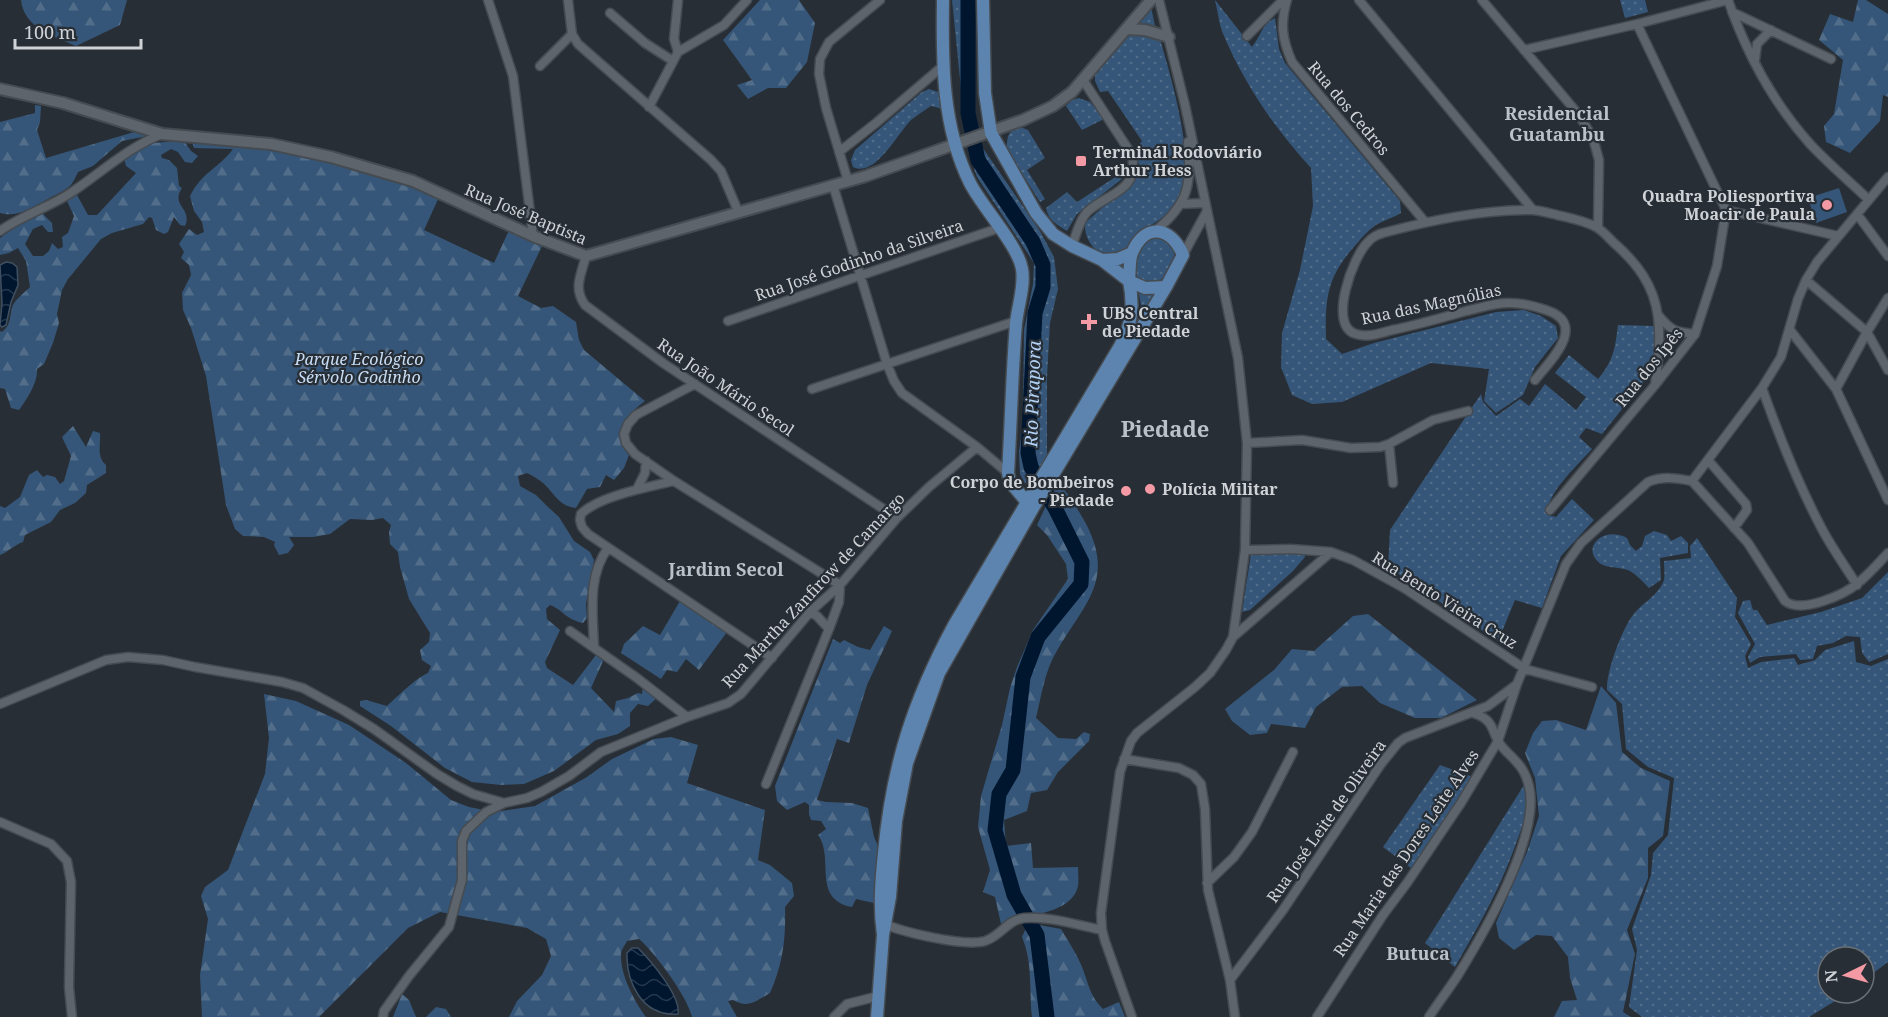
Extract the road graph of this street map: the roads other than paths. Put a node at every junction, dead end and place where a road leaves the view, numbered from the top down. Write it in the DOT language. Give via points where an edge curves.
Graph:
graph roads {
  1 [pos="488,0"];
  2 [pos="568,0"];
  3 [pos="678,0"];
  4 [pos="747,0"];
  5 [pos="943,0"];
  6 [pos="983,0"];
  7 [pos="1151,0"];
  8 [pos="1160,0"];
  9 [pos="1285,0"];
  10 [pos="1359,0"];
  11 [pos="1482,0"];
  12 [pos="1728,0"];
  13 [pos="876,1"];
  14 [pos="1732,12"];
  15 [pos="610,13"];
  16 [pos="1637,24"];
  17 [pos="1126,29"];
  18 [pos="1770,30"];
  19 [pos="572,34"];
  20 [pos="1247,36"];
  21 [pos="1169,38"];
  22 [pos="1524,50"];
  23 [pos="676,57"];
  24 [pos="1831,59"];
  25 [pos="1755,64"];
  26 [pos="945,65"];
  27 [pos="540,66"];
  28 [pos="1083,80"];
  29 [pos="0,89"];
  30 [pos="1185,105"];
  31 [pos="649,107"];
  32 [pos="991,133"];
  33 [pos="162,134"];
  34 [pos="958,145"];
  35 [pos="839,152"];
  36 [pos="1200,176"];
  37 [pos="1888,177"];
  38 [pos="848,181"];
  39 [pos="833,185"];
  40 [pos="1189,185"];
  41 [pos="1868,199"];
  42 [pos="1181,204"];
  43 [pos="1206,206"];
  44 [pos="1533,210"];
  45 [pos="1726,210"];
  46 [pos="738,212"];
  47 [pos="1857,214"];
  48 [pos="1425,222"];
  49 [pos="999,228"];
  50 [pos="1598,228"];
  51 [pos="0,231"];
  52 [pos="1155,231"];
  53 [pos="533,236"];
  54 [pos="1838,236"];
  55 [pos="1072,246"];
  56 [pos="1132,253"];
  57 [pos="1182,255"];
  58 [pos="586,256"];
  59 [pos="1888,256"];
  60 [pos="1102,260"];
  61 [pos="862,275"];
  62 [pos="1806,280"];
  63 [pos="1129,281"];
  64 [pos="1167,287"];
  65 [pos="1132,294"];
  66 [pos="1888,298"];
  67 [pos="1658,316"];
  68 [pos="728,321"];
  69 [pos="1016,321"];
  70 [pos="1142,327"];
  71 [pos="1790,330"];
  72 [pos="1867,332"];
  73 [pos="1695,334"];
  74 [pos="887,364"];
  75 [pos="1888,370"];
  76 [pos="1535,380"];
  77 [pos="695,384"];
  78 [pos="1655,385"];
  79 [pos="1762,387"];
  80 [pos="812,389"];
  81 [pos="1836,390"];
  82 [pos="1468,411"];
  83 [pos="1247,443"];
  84 [pos="1389,444"];
  85 [pos="977,447"];
  86 [pos="1708,460"];
  87 [pos="646,461"];
  88 [pos="1008,473"];
  89 [pos="1050,473"];
  90 [pos="674,481"];
  91 [pos="1692,481"];
  92 [pos="1393,483"];
  93 [pos="638,489"];
  94 [pos="1016,490"];
  95 [pos="1888,500"];
  96 [pos="1032,502"];
  97 [pos="1550,510"];
  98 [pos="897,518"];
  99 [pos="1017,519"];
  100 [pos="1734,528"];
  101 [pos="608,548"];
  102 [pos="1245,550"];
  103 [pos="1331,552"];
  104 [pos="1888,553"];
  105 [pos="840,585"];
  106 [pos="1857,585"];
  107 [pos="810,612"];
  108 [pos="829,629"];
  109 [pos="570,631"];
  110 [pos="1233,637"];
  111 [pos="594,647"];
  112 [pos="772,658"];
  113 [pos="1525,669"];
  114 [pos="1517,684"];
  115 [pos="1592,687"];
  116 [pos="0,704"];
  117 [pos="1473,713"];
  118 [pos="687,717"];
  119 [pos="1498,741"];
  120 [pos="1293,752"];
  121 [pos="1124,759"];
  122 [pos="766,784"];
  123 [pos="504,803"];
  124 [pos="0,822"];
  125 [pos="1208,883"];
  126 [pos="883,928"];
  127 [pos="1102,930"];
  128 [pos="1230,980"];
  129 [pos="879,996"];
  130 [pos="72,1017"];
  131 [pos="383,1017"];
  132 [pos="834,1017"];
  133 [pos="877,1017"];
  134 [pos="1132,1017"];
  135 [pos="1235,1017"];
  136 [pos="1317,1017"];
  137 [pos="1429,1017"];
  1 -- 53 [label="street" via="513,76"];
  2 -- 19 [label="street"];
  3 -- 23 [label="street"];
  4 -- 23 [label="street" via="724,26"];
  5 -- 26 [label="main road"];
  6 -- 32 [label="main road" via="985,93"];
  7 -- 17 [label="street"];
  8 -- 21 [label="street"];
  9 -- 20 [label="street"];
  9 -- 48 [label="street, Rua dos Cedros" via="1284,43 1292,62"];
  10 -- 44 [label="street"];
  11 -- 22 [label="street"];
  12 -- 14 [label="street"];
  12 -- 16 [label="street"];
  13 -- 35 [label="street" via="829,42 820,58 819,74"];
  14 -- 18 [label="street"];
  14 -- 25 [label="street"];
  15 -- 23 [label="street" via="645,43"];
  16 -- 22 [label="street"];
  16 -- 45 [label="street"];
  17 -- 21 [label="street"];
  17 -- 28 [label="street"];
  18 -- 24 [label="street"];
  18 -- 25 [label="street" via="1757,44"];
  19 -- 27 [label="street"];
  19 -- 31 [label="street" via="578,44"];
  21 -- 30 [label="street"];
  22 -- 50 [label="street" via="1579,115 1593,138 1599,160"];
  23 -- 31 [label="street"];
  25 -- 41 [label="street" via="1811,145"];
  26 -- 34 [label="main road" via="946,102"];
  26 -- 35 [label="street"];
  28 -- 32 [label="street" via="1053,106"];
  28 -- 55 [label="street" via="1132,155 1134,166 1133,177 1125,186 1082,219"];
  29 -- 33 [label="street, Rua José Baptista" via="63,103"];
  30 -- 36 [label="street"];
  30 -- 40 [label="street"];
  31 -- 46 [label="street" via="721,171"];
  32 -- 34 [label="street, Rua José Baptista"];
  32 -- 55 [label="main road" via="1036,213 1053,234"];
  33 -- 51 [label="street" via="125,152 69,194"];
  33 -- 53 [label="street, Rua José Baptista" via="271,144 331,157 413,181"];
  34 -- 38 [label="street, Rua José Baptista"];
  34 -- 49 [label="main road" via="971,184"];
  35 -- 38 [label="street"];
  36 -- 40 [label="street"];
  36 -- 43 [label="street"];
  37 -- 41 [label="street"];
  38 -- 39 [label="street, Rua José Baptista"];
  39 -- 46 [label="street, Rua José Baptista"];
  39 -- 61 [label="street"];
  40 -- 42 [label="street"];
  41 -- 47 [label="street"];
  42 -- 43 [label="street"];
  42 -- 52 [label="street"];
  43 -- 57 [label="street"];
  43 -- 83 [label="street" via="1238,358"];
  44 -- 48 [label="street, Rua das Magnólias" via="1481,212"];
  44 -- 50 [label="street, Rua das Magnólias"];
  45 -- 54 [label="street"];
  45 -- 73 [label="street, Rua dos Ipês" via="1717,266"];
  46 -- 58 [label="street, Rua José Baptista"];
  47 -- 54 [label="street"];
  47 -- 59 [label="street"];
  48 -- 76 [label="street, Rua das Magnólias" via="1379,234 1367,242 1344,296 1345,327 1365,336 1487,306 1526,304 1554,313 1563,322 1566,333 1562,346"];
  49 -- 61 [label="street, Rua José Godinho da Silveira"];
  49 -- 69 [label="main road" via="1022,268"];
  50 -- 67 [label="street, Rua das Magnólias" via="1631,257 1648,282"];
  52 -- 56 [label="main road" via="1146,235"];
  52 -- 57 [label="main road" via="1173,237"];
  53 -- 58 [label="street, Rua José Baptista"];
  54 -- 62 [label="street"];
  55 -- 60 [label="main road"];
  56 -- 60 [label="main road"];
  56 -- 63 [label="main road"];
  57 -- 64 [label="main road"];
  58 -- 77 [label="street, Rua João Mário Secol" via="578,287 585,305"];
  60 -- 63 [label="main road"];
  61 -- 68 [label="street, Rua José Godinho da Silveira"];
  61 -- 74 [label="street"];
  62 -- 71 [label="street"];
  62 -- 72 [label="street"];
  63 -- 64 [label="main road" via="1145,288"];
  63 -- 65 [label="main road"];
  64 -- 70 [label="main road"];
  65 -- 70 [label="main road"];
  65 -- 89 [label="main road" via="1127,334"];
  66 -- 72 [label="street"];
  67 -- 73 [label="street" via="1679,333"];
  67 -- 78 [label="street, Rua das Magnólias" via="1660,349"];
  69 -- 74 [label="street"];
  69 -- 88 [label="main road"];
  70 -- 89 [label="main road"];
  71 -- 79 [label="street" via="1781,357"];
  71 -- 81 [label="street"];
  72 -- 75 [label="street"];
  72 -- 81 [label="street"];
  73 -- 78 [label="street, Rua dos Ipês"];
  74 -- 80 [label="street"];
  74 -- 85 [label="street" via="902,393"];
  77 -- 87 [label="street" via="636,415 628,424 626,443"];
  77 -- 98 [label="street, Rua João Mário Secol"];
  78 -- 97 [label="street, Rua dos Ipês"];
  79 -- 86 [label="street"];
  79 -- 106 [label="street" via="1804,494"];
  81 -- 95 [label="street"];
  82 -- 84 [label="street" via="1433,420"];
  83 -- 84 [label="street" via="1302,440 1351,448"];
  83 -- 102 [label="street"];
  84 -- 92 [label="street"];
  85 -- 88 [label="street"];
  85 -- 98 [label="street, Rua Martha Zanfirow de Camargo"];
  86 -- 91 [label="street"];
  86 -- 100 [label="street" via="1746,504 1747,510"];
  87 -- 90 [label="street"];
  87 -- 93 [label="street"];
  88 -- 94 [label="main road"];
  89 -- 96 [label="main road"];
  90 -- 93 [label="street"];
  90 -- 105 [label="street"];
  91 -- 100 [label="street"];
  91 -- 113 [label="street, Rua Maria das Dores Leite Alves" via="1668,477 1648,482 1581,543 1566,564"];
  93 -- 101 [label="street" via="598,502 581,514 582,527"];
  94 -- 96 [label="main road"];
  94 -- 99 [label="main road"];
  96 -- 99 [label="main road"];
  96 -- 126 [label="main road" via="939,673 923,715 907,763 896,821 890,897"];
  98 -- 105 [label="street, Rua Martha Zanfirow de Camargo"];
  99 -- 126 [label="main road" via="940,651 911,718 897,762 886,827 879,905"];
  100 -- 106 [label="street" via="1790,605 1810,605"];
  101 -- 111 [label="street" via="595,573"];
  101 -- 112 [label="street"];
  102 -- 103 [label="street, Rua Bento Vieira Cruz"];
  102 -- 110 [label="street"];
  103 -- 110 [label="street"];
  103 -- 113 [label="street, Rua Bento Vieira Cruz" via="1404,588"];
  104 -- 106 [label="street"];
  105 -- 107 [label="street, Rua Martha Zanfirow de Camargo"];
  105 -- 108 [label="street"];
  107 -- 108 [label="street"];
  107 -- 112 [label="street, Rua Martha Zanfirow de Camargo"];
  108 -- 122 [label="street"];
  109 -- 111 [label="street"];
  110 -- 121 [label="street" via="1210,673 1137,733"];
  111 -- 118 [label="street"];
  112 -- 118 [label="street, Rua Martha Zanfirow de Camargo" via="741,694 728,703"];
  113 -- 114 [label="street, Rua Maria das Dores Leite Alves"];
  113 -- 115 [label="street, Rua Bento Vieira Cruz"];
  114 -- 117 [label="street, Rua José Leite de Oliveira"];
  114 -- 119 [label="street, Rua Maria das Dores Leite Alves"];
  116 -- 123 [label="street" via="106,660 128,657 282,682 303,688 343,710 457,786"];
  117 -- 119 [label="street" via="1487,719"];
  117 -- 128 [label="street, Rua José Leite de Oliveira" via="1398,743"];
  118 -- 123 [label="street, Rua Martha Zanfirow de Camargo" via="601,752 541,792"];
  119 -- 136 [label="street, Rua Maria das Dores Leite Alves" via="1467,794"];
  119 -- 137 [label="street" via="1521,764 1529,786 1527,829 1514,869 1488,921"];
  120 -- 125 [label="street" via="1252,832"];
  121 -- 125 [label="street" via="1179,768 1201,784"];
  121 -- 127 [label="street" via="1117,786"];
  123 -- 131 [label="street" via="486,812 466,831 462,841 462,880 449,927 409,976"];
  124 -- 130 [label="street" via="51,844 67,861 71,882"];
  125 -- 128 [label="street"];
  126 -- 127 [label="street" via="976,943 997,936 1011,922 1023,918"];
  126 -- 129 [label="main road"];
  127 -- 134 [label="street"];
  128 -- 135 [label="street"];
  129 -- 132 [label="street" via="847,1004"];
  129 -- 133 [label="main road"];
}
